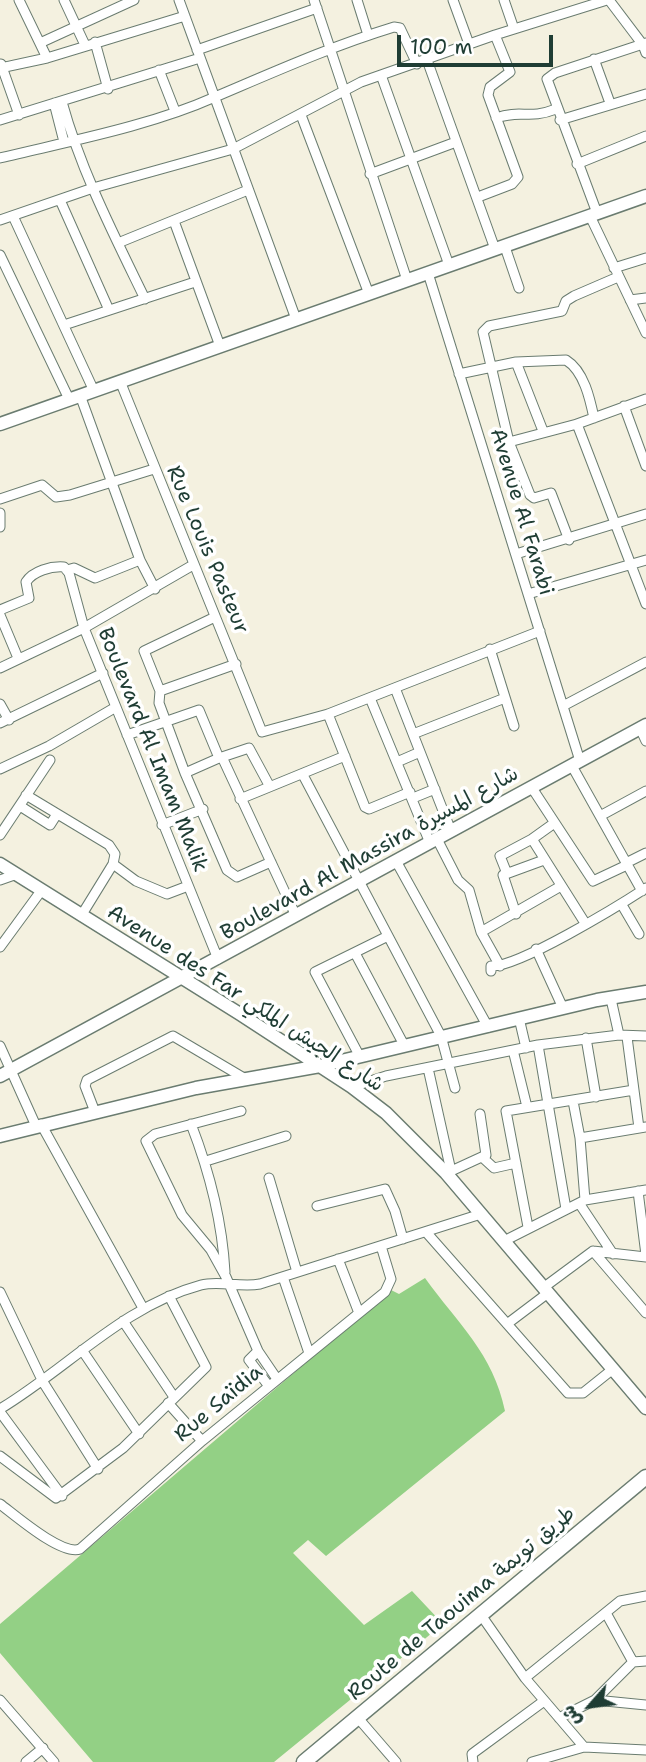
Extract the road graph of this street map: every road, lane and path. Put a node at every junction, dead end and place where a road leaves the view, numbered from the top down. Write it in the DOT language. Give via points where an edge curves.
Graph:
graph roads {
  1 [pos="19,0"];
  2 [pos="64,0"];
  3 [pos="134,0"];
  4 [pos="179,0"];
  5 [pos="357,0"];
  6 [pos="453,0"];
  7 [pos="504,0"];
  8 [pos="608,0"];
  9 [pos="316,4"];
  10 [pos="110,5"];
  11 [pos="185,16"];
  12 [pos="76,25"];
  13 [pos="514,29"];
  14 [pos="368,35"];
  15 [pos="495,35"];
  16 [pos="40,43"];
  17 [pos="90,43"];
  18 [pos="469,44"];
  19 [pos="645,47"];
  20 [pos="329,50"];
  21 [pos="198,54"];
  22 [pos="47,58"];
  23 [pos="594,59"];
  24 [pos="422,62"];
  25 [pos="1,66"];
  26 [pos="159,70"];
  27 [pos="381,75"];
  28 [pos="108,89"];
  29 [pos="342,91"];
  30 [pos="646,93"];
  31 [pos="215,98"];
  32 [pos="58,103"];
  33 [pos="610,103"];
  34 [pos="556,109"];
  35 [pos="175,111"];
  36 [pos="19,115"];
  37 [pos="301,115"];
  38 [pos="496,118"];
  39 [pos="0,120"];
  40 [pos="560,120"];
  41 [pos="646,136"];
  42 [pos="68,141"];
  43 [pos="456,142"];
  44 [pos="233,149"];
  45 [pos="0,158"];
  46 [pos="412,159"];
  47 [pos="577,164"];
  48 [pos="370,174"];
  49 [pos="93,188"];
  50 [pos="248,190"];
  51 [pos="646,196"];
  52 [pos="478,197"];
  53 [pos="60,200"];
  54 [pos="594,215"];
  55 [pos="13,216"];
  56 [pos="0,220"];
  57 [pos="174,222"];
  58 [pos="118,243"];
  59 [pos="500,248"];
  60 [pos="0,255"];
  61 [pos="646,258"];
  62 [pos="449,265"];
  63 [pos="616,272"];
  64 [pos="428,273"];
  65 [pos="407,280"];
  66 [pos="195,282"];
  67 [pos="519,288"];
  68 [pos="369,293"];
  69 [pos="646,298"];
  70 [pos="145,299"];
  71 [pos="630,300"];
  72 [pos="109,310"];
  73 [pos="296,319"];
  74 [pos="64,325"];
  75 [pos="646,333"];
  76 [pos="220,346"];
  77 [pos="516,362"];
  78 [pos="489,367"];
  79 [pos="459,374"];
  80 [pos="120,382"];
  81 [pos="94,391"];
  82 [pos="74,397"];
  83 [pos="646,399"];
  84 [pos="624,406"];
  85 [pos="594,418"];
  86 [pos="0,424"];
  87 [pos="577,424"];
  88 [pos="543,431"];
  89 [pos="509,442"];
  90 [pos="646,466"];
  91 [pos="154,469"];
  92 [pos="111,483"];
  93 [pos="0,499"];
  94 [pos="0,513"];
  95 [pos="646,514"];
  96 [pos="614,524"];
  97 [pos="0,527"];
  98 [pos="569,540"];
  99 [pos="516,554"];
  100 [pos="140,560"];
  101 [pos="646,560"];
  102 [pos="193,565"];
  103 [pos="629,565"];
  104 [pos="67,570"];
  105 [pos="155,589"];
  106 [pos="528,594"];
  107 [pos="646,604"];
  108 [pos="0,612"];
  109 [pos="215,617"];
  110 [pos="84,628"];
  111 [pos="540,631"];
  112 [pos="490,649"];
  113 [pos="18,658"];
  114 [pos="646,662"];
  115 [pos="236,664"];
  116 [pos="0,668"];
  117 [pos="103,673"];
  118 [pos="395,688"];
  119 [pos="160,691"];
  120 [pos="370,698"];
  121 [pos="505,698"];
  122 [pos="0,704"];
  123 [pos="563,706"];
  124 [pos="116,707"];
  125 [pos="328,714"];
  126 [pos="166,720"];
  127 [pos="4,721"];
  128 [pos="514,726"];
  129 [pos="643,727"];
  130 [pos="413,734"];
  131 [pos="127,735"];
  132 [pos="646,741"];
  133 [pos="420,752"];
  134 [pos="345,756"];
  135 [pos="221,758"];
  136 [pos="50,760"];
  137 [pos="397,762"];
  138 [pos="576,763"];
  139 [pos="0,769"];
  140 [pos="185,773"];
  141 [pos="303,775"];
  142 [pos="269,785"];
  143 [pos="532,788"];
  144 [pos="435,789"];
  145 [pos="646,791"];
  146 [pos="26,795"];
  147 [pos="411,795"];
  148 [pos="240,799"];
  149 [pos="20,806"];
  150 [pos="203,810"];
  151 [pos="57,814"];
  152 [pos="600,816"];
  153 [pos="163,825"];
  154 [pos="549,827"];
  155 [pos="451,831"];
  156 [pos="0,835"];
  157 [pos="532,839"];
  158 [pos="433,841"];
  159 [pos="646,853"];
  160 [pos="544,860"];
  161 [pos="271,862"];
  162 [pos="396,862"];
  163 [pos="0,864"];
  164 [pos="113,864"];
  165 [pos="627,864"];
  166 [pos="506,872"];
  167 [pos="17,874"];
  168 [pos="0,880"];
  169 [pos="358,882"];
  170 [pos="188,886"];
  171 [pos="561,886"];
  172 [pos="644,890"];
  173 [pos="41,891"];
  174 [pos="622,905"];
  175 [pos="516,914"];
  176 [pos="81,916"];
  177 [pos="296,916"];
  178 [pos="585,923"];
  179 [pos="481,932"];
  180 [pos="639,934"];
  181 [pos="3,935"];
  182 [pos="386,937"];
  183 [pos="0,947"];
  184 [pos="536,949"];
  185 [pos="355,953"];
  186 [pos="218,959"];
  187 [pos="182,978"];
  188 [pos="646,992"];
  189 [pos="611,999"];
  190 [pos="563,1008"];
  191 [pos="519,1018"];
  192 [pos="488,1027"];
  193 [pos="441,1036"];
  194 [pos="623,1036"];
  195 [pos="646,1036"];
  196 [pos="586,1038"];
  197 [pos="404,1045"];
  198 [pos="538,1045"];
  199 [pos="0,1046"];
  200 [pos="526,1048"];
  201 [pos="513,1050"];
  202 [pos="359,1055"];
  203 [pos="448,1063"];
  204 [pos="320,1066"];
  205 [pos="428,1068"];
  206 [pos="5,1073"];
  207 [pos="244,1078"];
  208 [pos="352,1087"];
  209 [pos="455,1088"];
  210 [pos="634,1090"];
  211 [pos="596,1097"];
  212 [pos="573,1101"];
  213 [pos="550,1104"];
  214 [pos="527,1107"];
  215 [pos="241,1111"];
  216 [pos="95,1112"];
  217 [pos="480,1114"];
  218 [pos="191,1124"];
  219 [pos="39,1125"];
  220 [pos="643,1128"];
  221 [pos="0,1136"];
  222 [pos="286,1136"];
  223 [pos="580,1138"];
  224 [pos="482,1157"];
  225 [pos="206,1161"];
  226 [pos="516,1163"];
  227 [pos="448,1172"];
  228 [pos="269,1178"];
  229 [pos="642,1191"];
  230 [pos="582,1202"];
  231 [pos="317,1206"];
  232 [pos="566,1209"];
  233 [pos="481,1214"];
  234 [pos="528,1227"];
  235 [pos="426,1232"];
  236 [pos="403,1240"];
  237 [pos="504,1241"];
  238 [pos="381,1246"];
  239 [pos="593,1251"];
  240 [pos="614,1254"];
  241 [pos="646,1256"];
  242 [pos="338,1259"];
  243 [pos="297,1272"];
  244 [pos="283,1277"];
  245 [pos="227,1281"];
  246 [pos="546,1290"];
  247 [pos="0,1292"];
  248 [pos="169,1296"];
  249 [pos="143,1308"];
  250 [pos="359,1313"];
  251 [pos="646,1313"];
  252 [pos="123,1321"];
  253 [pos="507,1324"];
  254 [pos="82,1350"];
  255 [pos="258,1351"];
  256 [pos="309,1353"];
  257 [pos="613,1369"];
  258 [pos="277,1379"];
  259 [pos="43,1382"];
  260 [pos="268,1385"];
  261 [pos="171,1400"];
  262 [pos="646,1408"];
  263 [pos="0,1410"];
  264 [pos="139,1434"];
  265 [pos="202,1441"];
  266 [pos="0,1456"];
  267 [pos="98,1469"];
  268 [pos="646,1477"];
  269 [pos="59,1497"];
  270 [pos="0,1504"];
  271 [pos="646,1596"];
  272 [pos="606,1613"];
  273 [pos="481,1615"];
  274 [pos="646,1661"];
  275 [pos="633,1662"];
  276 [pos="525,1678"];
  277 [pos="596,1700"];
  278 [pos="544,1701"];
  279 [pos="646,1705"];
  280 [pos="2,1706"];
  281 [pos="358,1718"];
  282 [pos="558,1718"];
  283 [pos="43,1748"];
  284 [pos="579,1748"];
  285 [pos="646,1750"];
  286 [pos="26,1762"];
  287 [pos="54,1762"];
  288 [pos="304,1762"];
  289 [pos="396,1762"];
  290 [pos="473,1762"];
  291 [pos="533,1762"];
  292 [pos="575,1762"];
  1 -- 16 [label="street"];
  2 -- 12 [label="street"];
  3 -- 10 [label="street"];
  4 -- 11 [label="street"];
  5 -- 14 [label="street"];
  6 -- 18 [label="street"];
  7 -- 13 [label="street"];
  8 -- 13 [label="street"];
  8 -- 19 [label="street"];
  9 -- 20 [label="street"];
  9 -- 21 [label="street"];
  10 -- 12 [label="street"];
  11 -- 17 [label="street"];
  11 -- 21 [label="street"];
  12 -- 16 [label="street"];
  12 -- 17 [label="street"];
  13 -- 15 [label="street"];
  14 -- 20 [label="street"];
  14 -- 24 [label="street" via="394,27 405,34"];
  15 -- 18 [label="street"];
  15 -- 38 [label="street" via="510,72 488,90"];
  16 -- 22 [label="street"];
  17 -- 22 [label="street"];
  17 -- 28 [label="street"];
  18 -- 24 [label="street"];
  19 -- 23 [label="street"];
  20 -- 29 [label="street"];
  20 -- 31 [label="street"];
  21 -- 26 [label="street"];
  21 -- 31 [label="street"];
  22 -- 25 [label="street"];
  23 -- 33 [label="street"];
  23 -- 34 [label="street" via="547,79"];
  24 -- 27 [label="street"];
  24 -- 43 [label="street"];
  25 -- 36 [label="street"];
  26 -- 28 [label="street"];
  26 -- 35 [label="street"];
  27 -- 29 [label="street"];
  27 -- 46 [label="street"];
  28 -- 32 [label="street"];
  29 -- 37 [label="street"];
  29 -- 48 [label="street"];
  30 -- 33 [label="street"];
  31 -- 35 [label="street"];
  31 -- 44 [label="street"];
  32 -- 36 [label="street"];
  32 -- 42 [label="street"];
  33 -- 40 [label="street"];
  34 -- 38 [label="street" via="533,117 514,112"];
  34 -- 40 [label="street"];
  35 -- 42 [label="street"];
  36 -- 39 [label="street"];
  37 -- 44 [label="street"];
  37 -- 68 [label="street"];
  38 -- 52 [label="street" via="517,179"];
  40 -- 47 [label="street"];
  41 -- 47 [label="street"];
  42 -- 45 [label="street"];
  42 -- 49 [label="street"];
  43 -- 46 [label="street"];
  43 -- 52 [label="street"];
  44 -- 49 [label="street"];
  44 -- 50 [label="street"];
  46 -- 48 [label="street"];
  46 -- 62 [label="street"];
  47 -- 54 [label="street"];
  48 -- 65 [label="street"];
  49 -- 53 [label="street"];
  49 -- 58 [label="street"];
  50 -- 57 [label="street"];
  50 -- 73 [label="street"];
  51 -- 54 [label="main road"];
  52 -- 59 [label="street"];
  53 -- 55 [label="street"];
  53 -- 72 [label="street"];
  54 -- 59 [label="main road"];
  54 -- 63 [label="street"];
  55 -- 56 [label="street"];
  55 -- 74 [label="street"];
  57 -- 58 [label="street"];
  57 -- 66 [label="street"];
  58 -- 70 [label="street"];
  59 -- 62 [label="main road"];
  59 -- 67 [label="street"];
  60 -- 82 [label="street"];
  61 -- 63 [label="street"];
  62 -- 64 [label="main road"];
  63 -- 71 [label="street"];
  63 -- 78 [label="street" via="566,301 562,311 487,327 483,337"];
  64 -- 65 [label="main road"];
  64 -- 79 [label="street, Avenue Al Farabi"];
  65 -- 68 [label="main road"];
  66 -- 70 [label="street"];
  66 -- 76 [label="street"];
  68 -- 73 [label="main road"];
  69 -- 71 [label="street"];
  70 -- 72 [label="street"];
  71 -- 75 [label="street"];
  72 -- 74 [label="street"];
  73 -- 76 [label="main road"];
  74 -- 81 [label="street"];
  76 -- 80 [label="main road"];
  77 -- 78 [label="street"];
  77 -- 85 [label="street" via="570,362"];
  77 -- 88 [label="street"];
  78 -- 79 [label="street"];
  78 -- 89 [label="street"];
  79 -- 99 [label="street, Avenue Al Farabi"];
  80 -- 81 [label="main road"];
  80 -- 91 [label="street, Rue Louis Pasteur"];
  81 -- 82 [label="main road"];
  82 -- 86 [label="main road"];
  82 -- 92 [label="street"];
  83 -- 84 [label="street"];
  84 -- 85 [label="street"];
  84 -- 90 [label="street"];
  85 -- 87 [label="street"];
  87 -- 88 [label="street"];
  87 -- 96 [label="street"];
  88 -- 89 [label="street"];
  89 -- 98 [label="street" via="531,498 551,494"];
  91 -- 92 [label="street"];
  91 -- 102 [label="street, Rue Louis Pasteur"];
  92 -- 93 [label="street" via="58,497 41,485"];
  92 -- 100 [label="street"];
  94 -- 97 [label="street"];
  95 -- 96 [label="street"];
  96 -- 98 [label="street"];
  96 -- 103 [label="street"];
  98 -- 99 [label="street"];
  99 -- 106 [label="street, Avenue Al Farabi"];
  100 -- 104 [label="street" via="95,578 74,568"];
  100 -- 105 [label="street"];
  101 -- 103 [label="street"];
  102 -- 105 [label="street"];
  102 -- 109 [label="street, Rue Louis Pasteur"];
  103 -- 106 [label="street"];
  103 -- 107 [label="street"];
  104 -- 108 [label="street" via="49,568 27,579 27,599"];
  104 -- 110 [label="street, Boulevard Al Imam Malik"];
  105 -- 110 [label="street"];
  106 -- 111 [label="street, Avenue Al Farabi"];
  108 -- 113 [label="street"];
  109 -- 115 [label="street, Rue Louis Pasteur"];
  109 -- 119 [label="street" via="145,651"];
  110 -- 113 [label="street"];
  110 -- 117 [label="street, Boulevard Al Imam Malik"];
  111 -- 112 [label="street"];
  111 -- 123 [label="street, Avenue Al Farabi"];
  112 -- 118 [label="street"];
  112 -- 121 [label="street"];
  113 -- 116 [label="street"];
  114 -- 123 [label="street"];
  115 -- 119 [label="street"];
  115 -- 125 [label="street, Rue Louis Pasteur" via="262,732"];
  117 -- 124 [label="street, Boulevard Al Imam Malik"];
  117 -- 127 [label="street"];
  118 -- 120 [label="street"];
  118 -- 130 [label="street"];
  119 -- 126 [label="street"];
  120 -- 125 [label="street"];
  120 -- 137 [label="street"];
  121 -- 128 [label="street"];
  121 -- 130 [label="street"];
  122 -- 127 [label="street"];
  123 -- 138 [label="street, Avenue Al Farabi"];
  124 -- 131 [label="street, Boulevard Al Imam Malik"];
  124 -- 139 [label="street"];
  125 -- 134 [label="street"];
  126 -- 131 [label="street"];
  126 -- 135 [label="street" via="199,710"];
  126 -- 140 [label="street"];
  129 -- 132 [label="street"];
  129 -- 138 [label="main road, Boulevard Al Massira شارع المسيرة"];
  130 -- 133 [label="street"];
  131 -- 153 [label="street, Boulevard Al Imam Malik"];
  133 -- 137 [label="street"];
  133 -- 144 [label="street"];
  134 -- 141 [label="street"];
  134 -- 147 [label="street" via="369,809"];
  135 -- 140 [label="street"];
  135 -- 142 [label="street" via="249,748"];
  135 -- 148 [label="street"];
  136 -- 146 [label="street"];
  137 -- 147 [label="street"];
  138 -- 143 [label="main road, Boulevard Al Massira شارع المسيرة"];
  138 -- 152 [label="street, Avenue Al Farabi"];
  140 -- 150 [label="street"];
  141 -- 142 [label="street"];
  141 -- 169 [label="street"];
  142 -- 148 [label="street"];
  143 -- 154 [label="street"];
  143 -- 155 [label="main road, Boulevard Al Massira شارع المسيرة"];
  144 -- 147 [label="street"];
  144 -- 155 [label="street"];
  145 -- 152 [label="street"];
  146 -- 149 [label="street"];
  146 -- 151 [label="street"];
  147 -- 158 [label="street"];
  148 -- 161 [label="street"];
  149 -- 151 [label="street" via="50,825"];
  149 -- 156 [label="street"];
  150 -- 153 [label="street"];
  150 -- 161 [label="street" via="231,875 237,877"];
  151 -- 164 [label="street" via="109,845 115,852"];
  152 -- 165 [label="street, Avenue Al Farabi"];
  153 -- 170 [label="street, Boulevard Al Imam Malik"];
  154 -- 157 [label="street"];
  154 -- 165 [label="street" via="594,882"];
  155 -- 158 [label="main road, Boulevard Al Massira شارع المسيرة"];
  157 -- 160 [label="street"];
  157 -- 166 [label="street" via="500,856"];
  158 -- 162 [label="main road, Boulevard Al Massira شارع المسيرة"];
  158 -- 179 [label="street" via="469,890"];
  159 -- 165 [label="street"];
  160 -- 166 [label="street"];
  160 -- 171 [label="street"];
  161 -- 177 [label="street"];
  162 -- 169 [label="main road, Boulevard Al Massira شارع المسيرة"];
  162 -- 192 [label="street"];
  163 -- 167 [label="main road, Avenue des Far شارع الجيش الملكي"];
  164 -- 170 [label="street" via="160,893 172,894"];
  164 -- 176 [label="street"];
  165 -- 172 [label="street, Avenue Al Farabi"];
  166 -- 175 [label="street" via="503,876"];
  167 -- 168 [label="street"];
  167 -- 173 [label="main road, Avenue des Far شارع الجيش الملكي"];
  169 -- 177 [label="main road, Boulevard Al Massira شارع المسيرة"];
  169 -- 182 [label="street"];
  170 -- 186 [label="street, Boulevard Al Imam Malik"];
  171 -- 175 [label="street"];
  171 -- 178 [label="street"];
  172 -- 174 [label="street"];
  173 -- 176 [label="main road, Avenue des Far شارع الجيش الملكي"];
  173 -- 181 [label="street"];
  174 -- 178 [label="street"];
  174 -- 180 [label="street"];
  175 -- 179 [label="street"];
  176 -- 187 [label="main road, Avenue des Far شارع الجيش الملكي"];
  177 -- 186 [label="main road, Boulevard Al Massira شارع المسيرة"];
  178 -- 184 [label="street"];
  179 -- 184 [label="street" via="496,968"];
  181 -- 183 [label="street"];
  182 -- 185 [label="street"];
  182 -- 193 [label="street"];
  184 -- 190 [label="street"];
  185 -- 197 [label="street"];
  185 -- 202 [label="street" via="315,972"];
  186 -- 187 [label="main road, Boulevard Al Massira شارع المسيرة"];
  187 -- 204 [label="main road, Avenue des Far شارع الجيش الملكي"];
  187 -- 206 [label="main road, Boulevard Al Massira شارع المسيرة"];
  188 -- 189 [label="main road"];
  189 -- 190 [label="main road"];
  189 -- 194 [label="street"];
  190 -- 191 [label="main road"];
  191 -- 192 [label="main road"];
  191 -- 200 [label="street"];
  192 -- 193 [label="main road"];
  193 -- 197 [label="main road"];
  193 -- 203 [label="street"];
  194 -- 195 [label="street"];
  194 -- 196 [label="street"];
  194 -- 210 [label="street"];
  196 -- 198 [label="street"];
  196 -- 211 [label="street"];
  197 -- 202 [label="main road"];
  198 -- 200 [label="street"];
  198 -- 213 [label="street"];
  199 -- 206 [label="street"];
  200 -- 201 [label="street"];
  201 -- 203 [label="street"];
  201 -- 214 [label="street"];
  202 -- 204 [label="main road"];
  203 -- 205 [label="street"];
  203 -- 209 [label="street"];
  204 -- 207 [label="main road"];
  204 -- 208 [label="main road, Avenue des Far شارع الجيش الملكي"];
  205 -- 208 [label="street"];
  205 -- 227 [label="street"];
  206 -- 219 [label="street"];
  207 -- 216 [label="main road"];
  207 -- 216 [label="street" via="173,1036 86,1080"];
  208 -- 227 [label="main road, Avenue des Far شارع الجيش الملكي"];
  210 -- 211 [label="street"];
  210 -- 220 [label="street"];
  211 -- 212 [label="street"];
  212 -- 213 [label="street"];
  212 -- 223 [label="street"];
  213 -- 214 [label="street"];
  213 -- 232 [label="street"];
  214 -- 226 [label="street" via="506,1112"];
  215 -- 218 [label="street"];
  216 -- 219 [label="main road"];
  217 -- 224 [label="street" via="486,1150"];
  218 -- 225 [label="street"];
  218 -- 245 [label="street" via="146,1140 182,1215 211,1251"];
  219 -- 221 [label="main road"];
  219 -- 249 [label="street"];
  220 -- 223 [label="street"];
  222 -- 225 [label="street"];
  223 -- 230 [label="street"];
  224 -- 226 [label="street" via="495,1168"];
  224 -- 227 [label="street"];
  225 -- 245 [label="street"];
  226 -- 234 [label="street"];
  227 -- 233 [label="main road, Avenue des Far شارع الجيش الملكي"];
  228 -- 243 [label="street"];
  229 -- 230 [label="street"];
  229 -- 241 [label="street"];
  230 -- 232 [label="street"];
  230 -- 240 [label="street"];
  231 -- 236 [label="street" via="387,1190"];
  232 -- 234 [label="street"];
  233 -- 235 [label="street"];
  233 -- 237 [label="main road, Avenue des Far شارع الجيش الملكي"];
  234 -- 237 [label="street"];
  235 -- 236 [label="street"];
  235 -- 253 [label="street"];
  236 -- 238 [label="street"];
  237 -- 246 [label="main road, Avenue des Far شارع الجيش الملكي"];
  238 -- 242 [label="street"];
  238 -- 250 [label="street, Rue Saïdia" via="391,1279 385,1292"];
  239 -- 240 [label="street"];
  239 -- 246 [label="street"];
  239 -- 251 [label="street"];
  240 -- 241 [label="street"];
  242 -- 243 [label="street"];
  242 -- 250 [label="street"];
  243 -- 244 [label="street"];
  244 -- 245 [label="street" via="250,1286"];
  244 -- 256 [label="street"];
  245 -- 248 [label="street"];
  245 -- 255 [label="street"];
  246 -- 253 [label="street"];
  246 -- 257 [label="main road, Avenue des Far شارع الجيش الملكي"];
  247 -- 259 [label="street"];
  248 -- 249 [label="street"];
  248 -- 261 [label="street" via="206,1369"];
  249 -- 252 [label="street"];
  250 -- 256 [label="street, Rue Saïdia"];
  252 -- 254 [label="street"];
  252 -- 261 [label="street"];
  253 -- 257 [label="street" via="571,1395 581,1394"];
  254 -- 259 [label="street"];
  254 -- 264 [label="street"];
  255 -- 258 [label="street"];
  255 -- 260 [label="street" via="249,1360"];
  256 -- 258 [label="street, Rue Saïdia"];
  257 -- 262 [label="main road, Avenue des Far شارع الجيش الملكي"];
  258 -- 260 [label="street, Rue Saïdia"];
  259 -- 263 [label="street"];
  259 -- 267 [label="street"];
  260 -- 265 [label="street, Rue Saïdia"];
  261 -- 264 [label="street"];
  261 -- 265 [label="street"];
  263 -- 269 [label="street"];
  264 -- 267 [label="street"];
  265 -- 270 [label="street, Rue Saïdia" via="75,1551 62,1548"];
  266 -- 269 [label="street"];
  267 -- 269 [label="street"];
  268 -- 273 [label="main road, Route de Taouima طريق تويمة"];
  271 -- 272 [label="street" via="620,1601"];
  272 -- 275 [label="street"];
  272 -- 276 [label="street"];
  273 -- 276 [label="street"];
  273 -- 281 [label="main road, Route de Taouima طريق تويمة"];
  274 -- 275 [label="street"];
  275 -- 277 [label="street"];
  276 -- 278 [label="street"];
  277 -- 279 [label="street"];
  277 -- 282 [label="street"];
  278 -- 282 [label="street"];
  278 -- 290 [label="street" via="472,1754"];
  280 -- 283 [label="street"];
  281 -- 288 [label="main road, Route de Taouima طريق تويمة"];
  281 -- 289 [label="street"];
  282 -- 284 [label="street"];
  283 -- 286 [label="street"];
  283 -- 287 [label="street"];
  284 -- 285 [label="street"];
  284 -- 291 [label="street"];
  284 -- 292 [label="street"];
}
